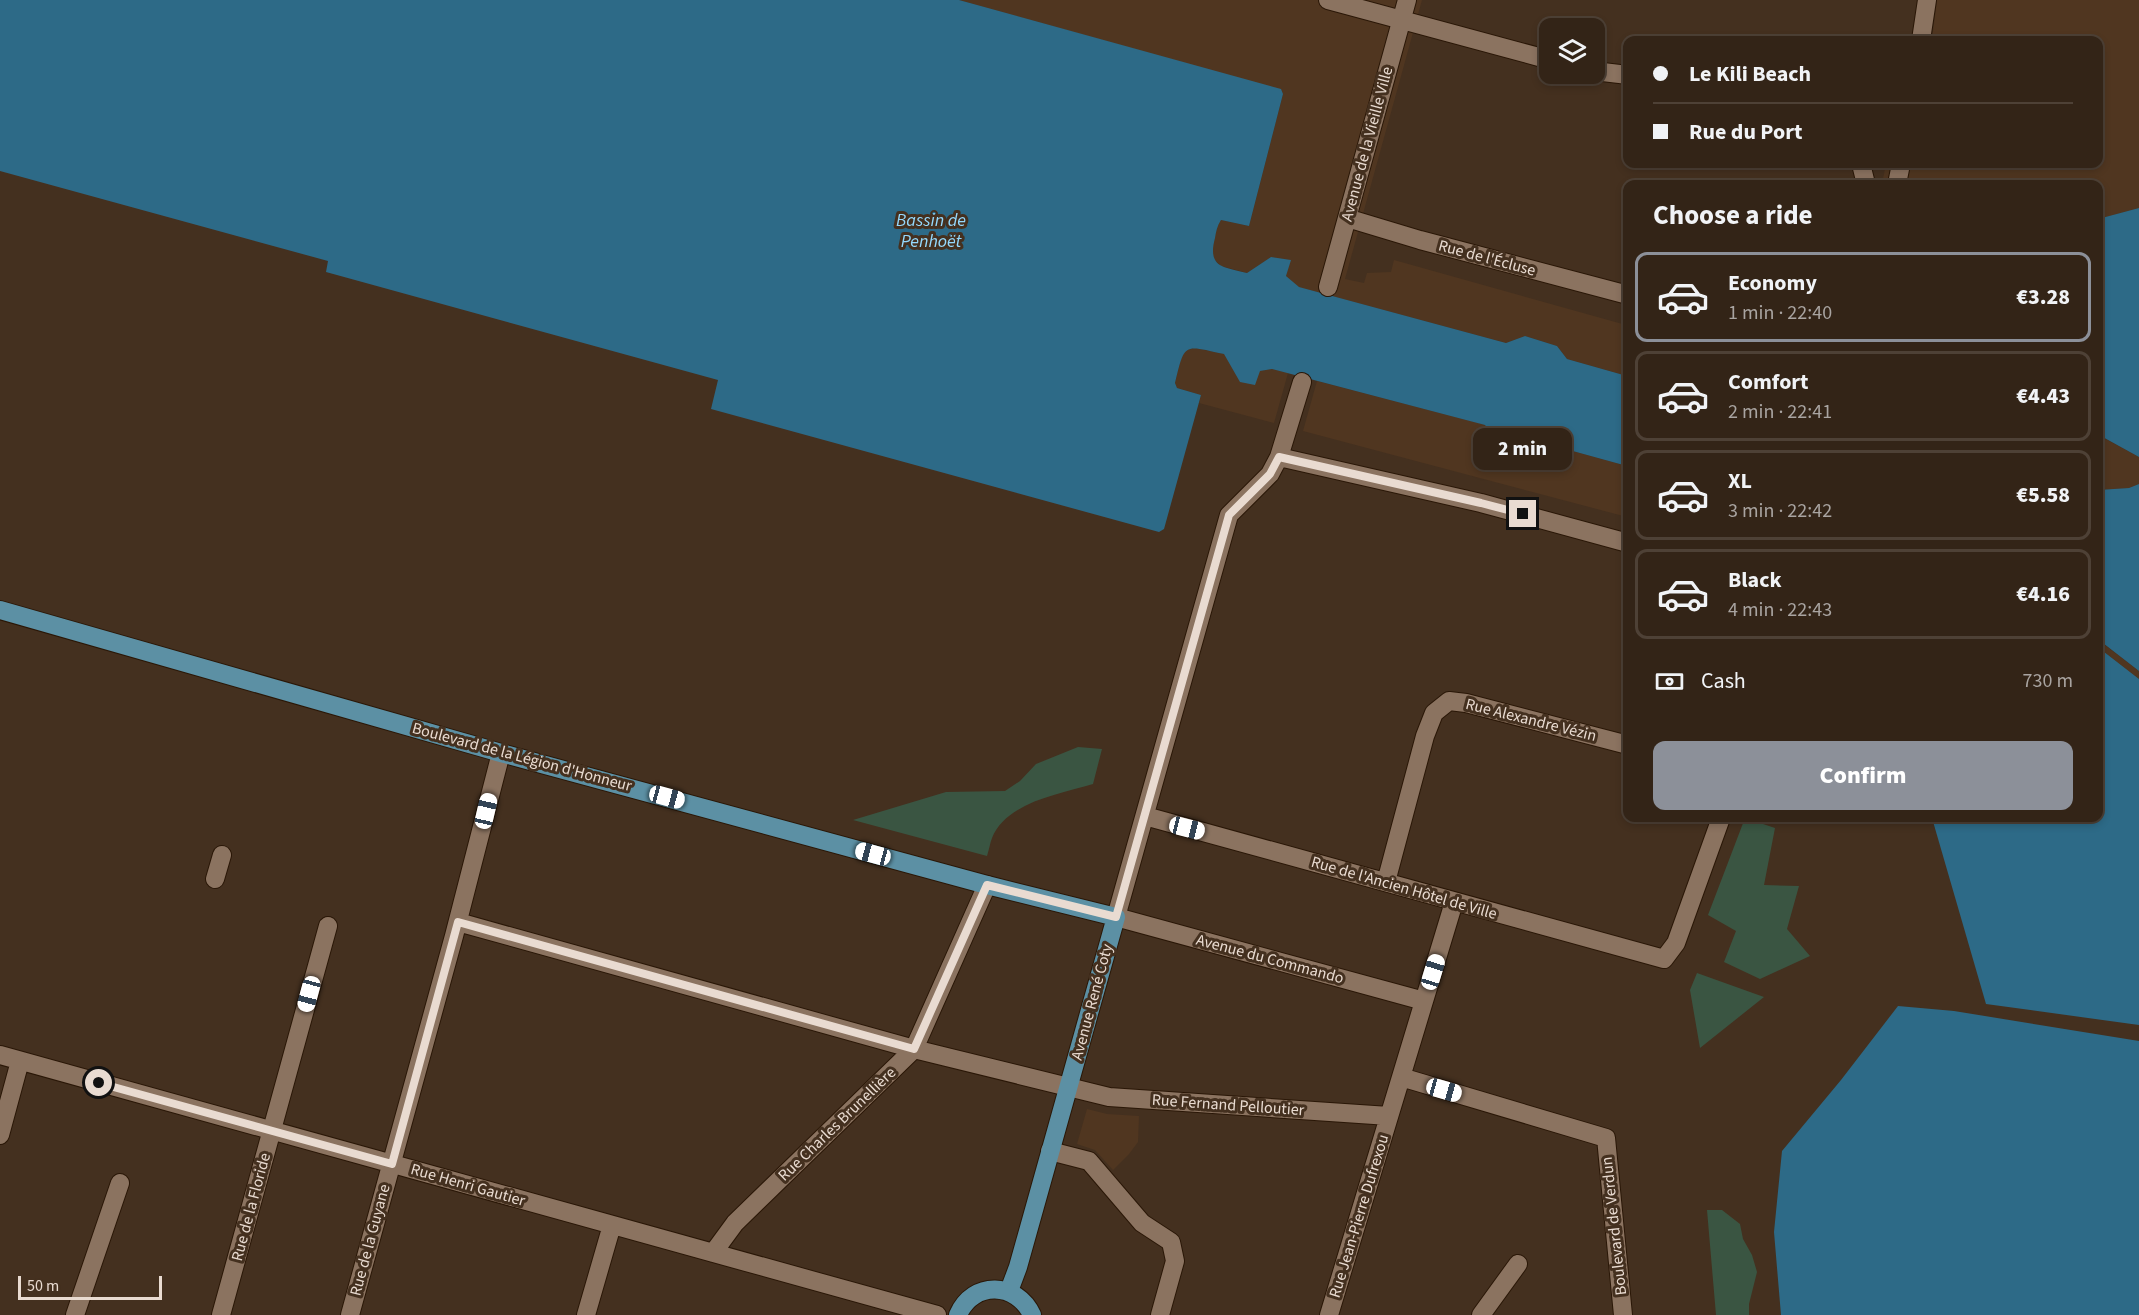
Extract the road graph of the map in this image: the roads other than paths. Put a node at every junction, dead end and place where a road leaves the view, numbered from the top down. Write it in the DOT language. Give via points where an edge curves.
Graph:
graph roads {
  1 [pos="1328,0"];
  2 [pos="1407,0"];
  3 [pos="1928,0"];
  4 [pos="1401,20"];
  5 [pos="1922,36"];
  6 [pos="1539,57"];
  7 [pos="1605,72"];
  8 [pos="1623,74"];
  9 [pos="1347,218"];
  10 [pos="1328,287"];
  11 [pos="1623,294"];
  12 [pos="1302,382"];
  13 [pos="1279,457"];
  14 [pos="1623,542"];
  15 [pos="0,610"];
  16 [pos="1623,744"];
  17 [pos="501,753"];
  18 [pos="1145,816"];
  19 [pos="1720,822"];
  20 [pos="222,855"];
  21 [pos="215,879"];
  22 [pos="1386,882"];
  23 [pos="987,885"];
  24 [pos="1454,902"];
  25 [pos="1116,917"];
  26 [pos="458,922"];
  27 [pos="328,926"];
  28 [pos="1424,1001"];
  29 [pos="914,1049"];
  30 [pos="0,1055"];
  31 [pos="20,1061"];
  32 [pos="1401,1077"];
  33 [pos="1069,1088"];
  34 [pos="1389,1116"];
  35 [pos="272,1131"];
  36 [pos="0,1135"];
  37 [pos="1050,1151"];
  38 [pos="392,1164"];
  39 [pos="120,1183"];
  40 [pos="612,1225"];
  41 [pos="713,1253"];
  42 [pos="1518,1264"];
  43 [pos="1009,1291"];
  44 [pos="581,1314"];
  45 [pos="75,1315"];
  46 [pos="221,1315"];
  47 [pos="350,1315"];
  48 [pos="937,1315"];
  49 [pos="958,1315"];
  50 [pos="1032,1315"];
  51 [pos="1160,1315"];
  52 [pos="1329,1315"];
  53 [pos="1481,1315"];
  54 [pos="1623,1315"];
  1 -- 4 [label="street"];
  2 -- 4 [label="street, Avenue de la Vieille Ville"];
  3 -- 5 [label="street"];
  4 -- 6 [label="street"];
  4 -- 9 [label="street, Avenue de la Vieille Ville"];
  7 -- 8 [label="street"];
  9 -- 10 [label="street, Avenue de la Vieille Ville"];
  9 -- 11 [label="street, Rue de l'Écluse"];
  12 -- 13 [label="street, Avenue René Coty"];
  13 -- 14 [label="street" via="1481,503"];
  13 -- 18 [label="street, Avenue René Coty" via="1270,474 1229,515"];
  15 -- 17 [label="main road, Boulevard de la Légion d'Honneur"];
  16 -- 22 [label="street, Rue Alexandre Vézin" via="1449,701 1434,713 1425,736"];
  17 -- 23 [label="main road, Boulevard de la Légion d'Honneur"];
  17 -- 26 [label="street, Rue de la Guyane"];
  18 -- 22 [label="street, Rue de l'Ancien Hôtel de Ville"];
  18 -- 25 [label="street, Avenue René Coty"];
  19 -- 24 [label="street, Rue de l'Ancien Hôtel de Ville" via="1676,943 1664,959"];
  20 -- 21 [label="street"];
  22 -- 24 [label="street, Rue de l'Ancien Hôtel de Ville"];
  23 -- 25 [label="main road, Boulevard de la Légion d'Honneur"];
  23 -- 29 [label="street, Rue Charles Brunellière"];
  24 -- 28 [label="street, Rue Jean-Pierre Dufrexou"];
  25 -- 28 [label="street, Avenue du Commando"];
  25 -- 33 [label="main road, Avenue René Coty"];
  26 -- 29 [label="street, Rue Fernand Pelloutier"];
  26 -- 38 [label="street, Rue de la Guyane"];
  27 -- 35 [label="street, Rue de la Floride"];
  28 -- 32 [label="street, Rue Jean-Pierre Dufrexou"];
  29 -- 33 [label="street, Rue Fernand Pelloutier"];
  29 -- 41 [label="street, Rue Charles Brunellière" via="735,1223"];
  30 -- 31 [label="street, Rue Henri Gautier"];
  31 -- 35 [label="street, Rue Henri Gautier" via="141,1090"];
  31 -- 36 [label="street"];
  32 -- 34 [label="street, Rue Jean-Pierre Dufrexou"];
  32 -- 54 [label="street, Boulevard de Verdun" via="1606,1138"];
  33 -- 34 [label="street, Rue Fernand Pelloutier" via="1110,1097"];
  33 -- 37 [label="main road, Avenue René Coty"];
  34 -- 52 [label="street, Rue Jean-Pierre Dufrexou"];
  35 -- 38 [label="street, Rue Henri Gautier"];
  35 -- 46 [label="street, Rue de la Floride"];
  37 -- 43 [label="main road, Avenue René Coty"];
  37 -- 51 [label="street" via="1089,1161 1142,1222 1171,1242 1175,1261"];
  38 -- 40 [label="street, Rue Henri Gautier"];
  38 -- 47 [label="street, Rue de la Guyane"];
  39 -- 45 [label="street"];
  40 -- 41 [label="street, Rue Henri Gautier"];
  40 -- 44 [label="street"];
  41 -- 48 [label="street, Rue Henri Gautier"];
  42 -- 53 [label="street"];
  43 -- 49 [label="main road" via="982,1291 970,1298"];
  43 -- 50 [label="main road" via="1020,1297"];
}
